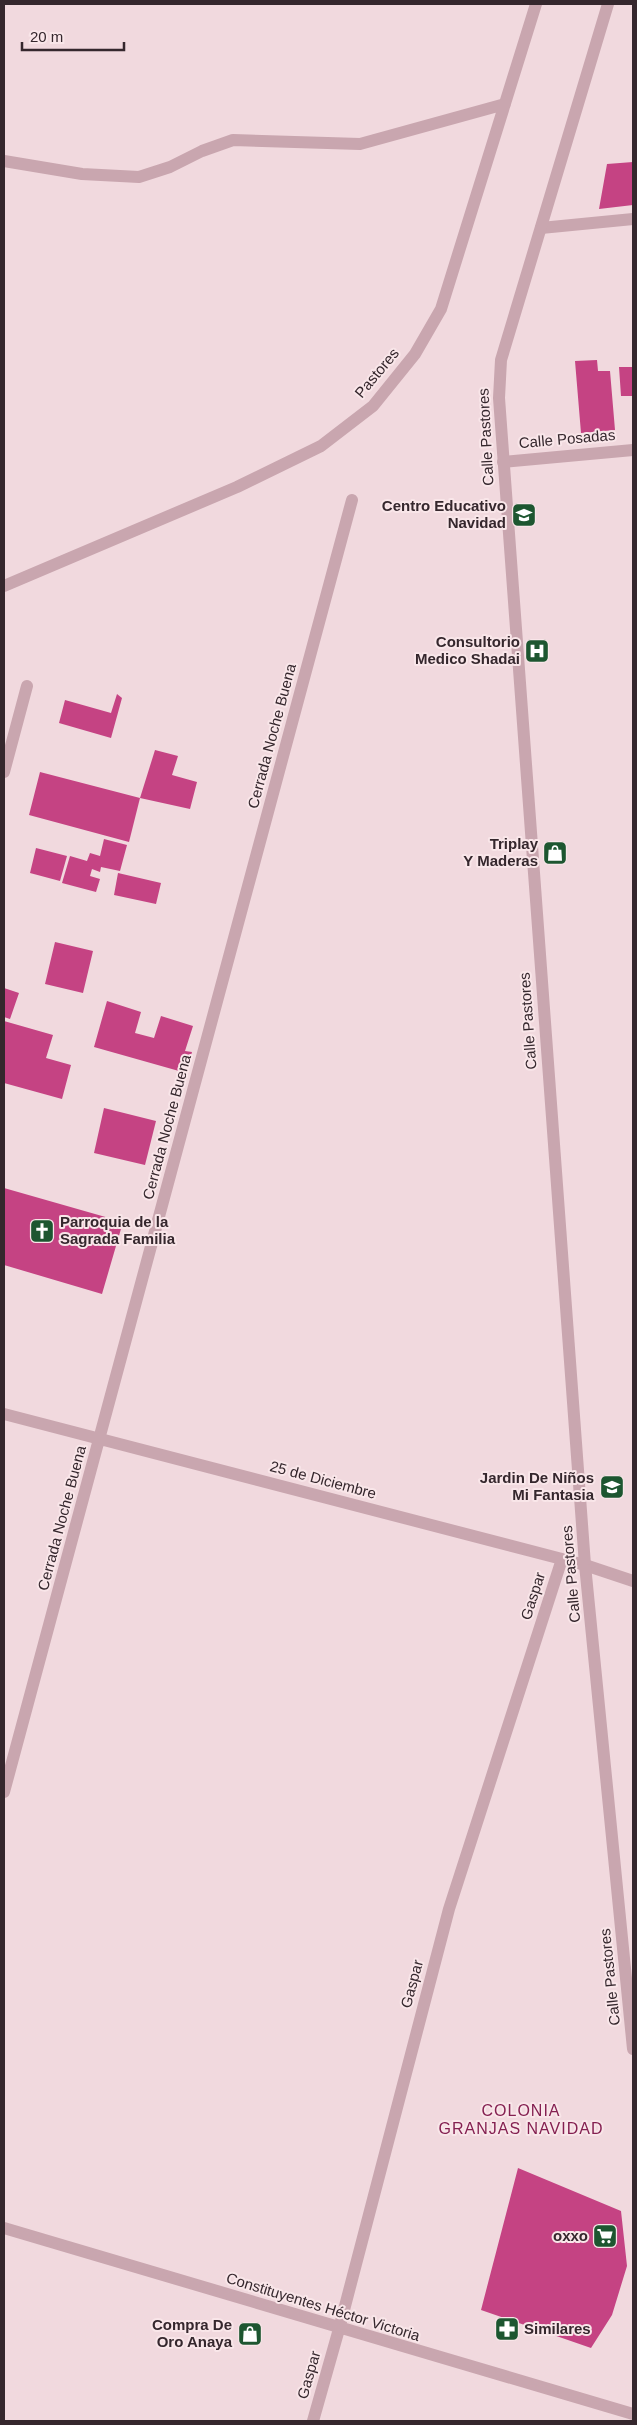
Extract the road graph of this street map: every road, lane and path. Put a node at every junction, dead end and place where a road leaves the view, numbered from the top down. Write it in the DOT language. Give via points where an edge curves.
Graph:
graph roads {
  1 [pos="536,4"];
  2 [pos="608,4"];
  3 [pos="505,104"];
  4 [pos="4,161"];
  5 [pos="633,220"];
  6 [pos="541,228"];
  7 [pos="633,450"];
  8 [pos="503,462"];
  9 [pos="352,500"];
  10 [pos="4,586"];
  11 [pos="27,686"];
  12 [pos="4,772"];
  13 [pos="4,1414"];
  14 [pos="101,1439"];
  15 [pos="562,1559"];
  16 [pos="585,1565"];
  17 [pos="633,1581"];
  18 [pos="4,1792"];
  19 [pos="633,2049"];
  20 [pos="4,2228"];
  21 [pos="339,2329"];
  22 [pos="633,2414"];
  23 [pos="313,2421"];
  1 -- 3 [label="street, Pastores"];
  2 -- 6 [label="street, Calle Pastores"];
  3 -- 4 [label="street" via="360,144 233,140 202,151 170,168 139,177 82,174"];
  3 -- 10 [label="street, Pastores" via="440,309 414,354 373,406 321,446 238,486"];
  5 -- 6 [label="street"];
  6 -- 8 [label="street, Calle Pastores" via="501,360 499,398"];
  7 -- 8 [label="street, Calle Posadas"];
  8 -- 16 [label="street, Calle Pastores"];
  9 -- 14 [label="street, Cerrada Noche Buena"];
  11 -- 12 [label="street"];
  13 -- 14 [label="street, 25 de Diciembre"];
  14 -- 15 [label="street, 25 de Diciembre"];
  14 -- 18 [label="street, Cerrada Noche Buena"];
  15 -- 16 [label="street, 25 de Diciembre"];
  15 -- 21 [label="street, Gaspar" via="448,1909"];
  16 -- 17 [label="street, 25 de Diciembre"];
  16 -- 19 [label="street, Calle Pastores"];
  20 -- 21 [label="street, Constituyentes Héctor Victoria"];
  21 -- 22 [label="street, Constituyentes Héctor Victoria"];
  21 -- 23 [label="street, Gaspar"];
}
